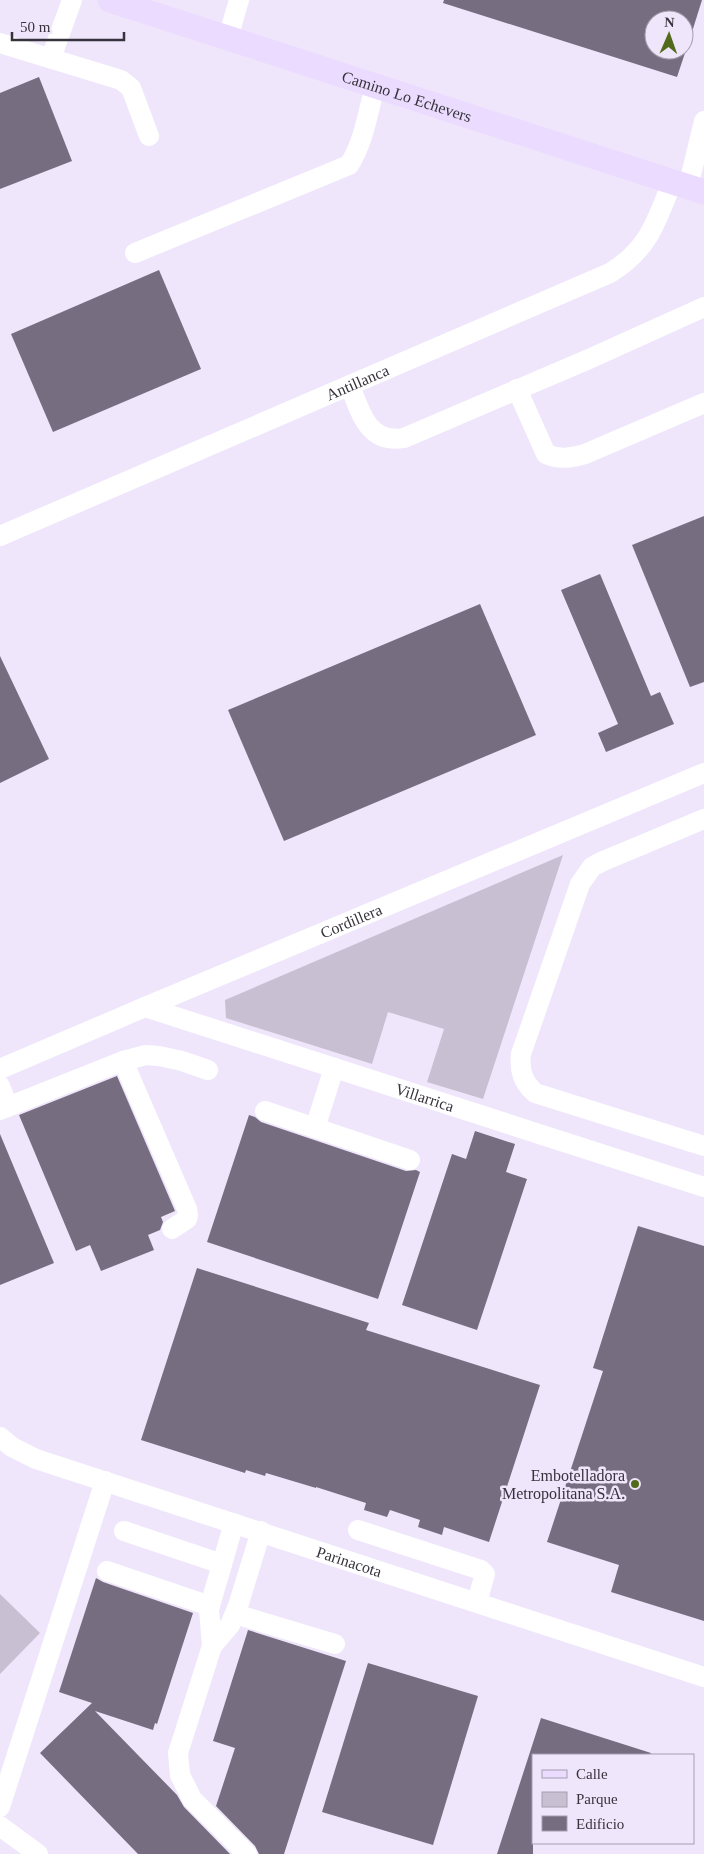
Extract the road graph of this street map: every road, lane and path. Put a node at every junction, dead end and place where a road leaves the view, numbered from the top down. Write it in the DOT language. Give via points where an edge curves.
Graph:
graph roads {
  1 [pos="72,0"];
  2 [pos="110,0"];
  3 [pos="239,0"];
  4 [pos="228,38"];
  5 [pos="0,42"];
  6 [pos="51,58"];
  7 [pos="375,86"];
  8 [pos="704,121"];
  9 [pos="149,136"];
  10 [pos="688,187"];
  11 [pos="135,253"];
  12 [pos="704,307"];
  13 [pos="350,385"];
  14 [pos="517,389"];
  15 [pos="704,403"];
  16 [pos="0,536"];
  17 [pos="704,772"];
  18 [pos="704,819"];
  19 [pos="145,1006"];
  20 [pos="123,1061"];
  21 [pos="334,1068"];
  22 [pos="0,1069"];
  23 [pos="208,1070"];
  24 [pos="0,1086"];
  25 [pos="4,1109"];
  26 [pos="265,1111"];
  27 [pos="315,1128"];
  28 [pos="704,1146"];
  29 [pos="410,1160"];
  30 [pos="704,1187"];
  31 [pos="172,1229"];
  32 [pos="0,1437"];
  33 [pos="105,1482"];
  34 [pos="234,1523"];
  35 [pos="358,1530"];
  36 [pos="124,1531"];
  37 [pos="261,1532"];
  38 [pos="222,1564"];
  39 [pos="108,1571"];
  40 [pos="476,1602"];
  41 [pos="210,1606"];
  42 [pos="235,1614"];
  43 [pos="335,1644"];
  44 [pos="212,1646"];
  45 [pos="704,1676"];
  46 [pos="0,1807"];
  47 [pos="0,1826"];
  48 [pos="38,1854"];
  49 [pos="247,1854"];
  1 -- 6 [label="street"];
  2 -- 4 [label="main road, Camino Lo Echevers"];
  3 -- 4 [label="street"];
  4 -- 7 [label="main road, Camino Lo Echevers"];
  5 -- 6 [label="street"];
  6 -- 9 [label="street" via="127,84 135,96"];
  7 -- 10 [label="main road, Camino Lo Echevers"];
  7 -- 11 [label="street" via="357,154 349,165"];
  8 -- 10 [label="street, Antillanca"];
  10 -- 13 [label="street, Antillanca" via="622,266"];
  12 -- 14 [label="street"];
  13 -- 14 [label="street" via="368,425 382,437 393,440"];
  13 -- 16 [label="street, Antillanca"];
  14 -- 15 [label="street" via="546,454 556,458 584,454"];
  17 -- 19 [label="street, Cordillera"];
  18 -- 28 [label="street" via="601,862 585,875 521,1054 520,1065 523,1077 535,1093"];
  19 -- 21 [label="street, Villarrica"];
  19 -- 22 [label="street, Cordillera"];
  20 -- 23 [label="street" via="159,1056"];
  20 -- 25 [label="street"];
  20 -- 31 [label="street" via="187,1209 187,1220"];
  21 -- 27 [label="street"];
  21 -- 30 [label="street, Villarrica"];
  24 -- 25 [label="street"];
  26 -- 27 [label="street"];
  27 -- 29 [label="street"];
  32 -- 33 [label="street, Parinacota" via="36,1459"];
  33 -- 34 [label="street, Parinacota"];
  33 -- 46 [label="street"];
  34 -- 37 [label="street, Parinacota"];
  34 -- 38 [label="street"];
  35 -- 40 [label="street" via="481,1570 485,1574"];
  36 -- 38 [label="street"];
  37 -- 40 [label="street, Parinacota"];
  37 -- 42 [label="street"];
  38 -- 41 [label="street"];
  39 -- 41 [label="street"];
  40 -- 45 [label="street, Parinacota"];
  41 -- 44 [label="street"];
  42 -- 43 [label="street"];
  42 -- 44 [label="street"];
  44 -- 49 [label="street" via="178,1753 180,1776 192,1799"];
  47 -- 48 [label="street"];
}
